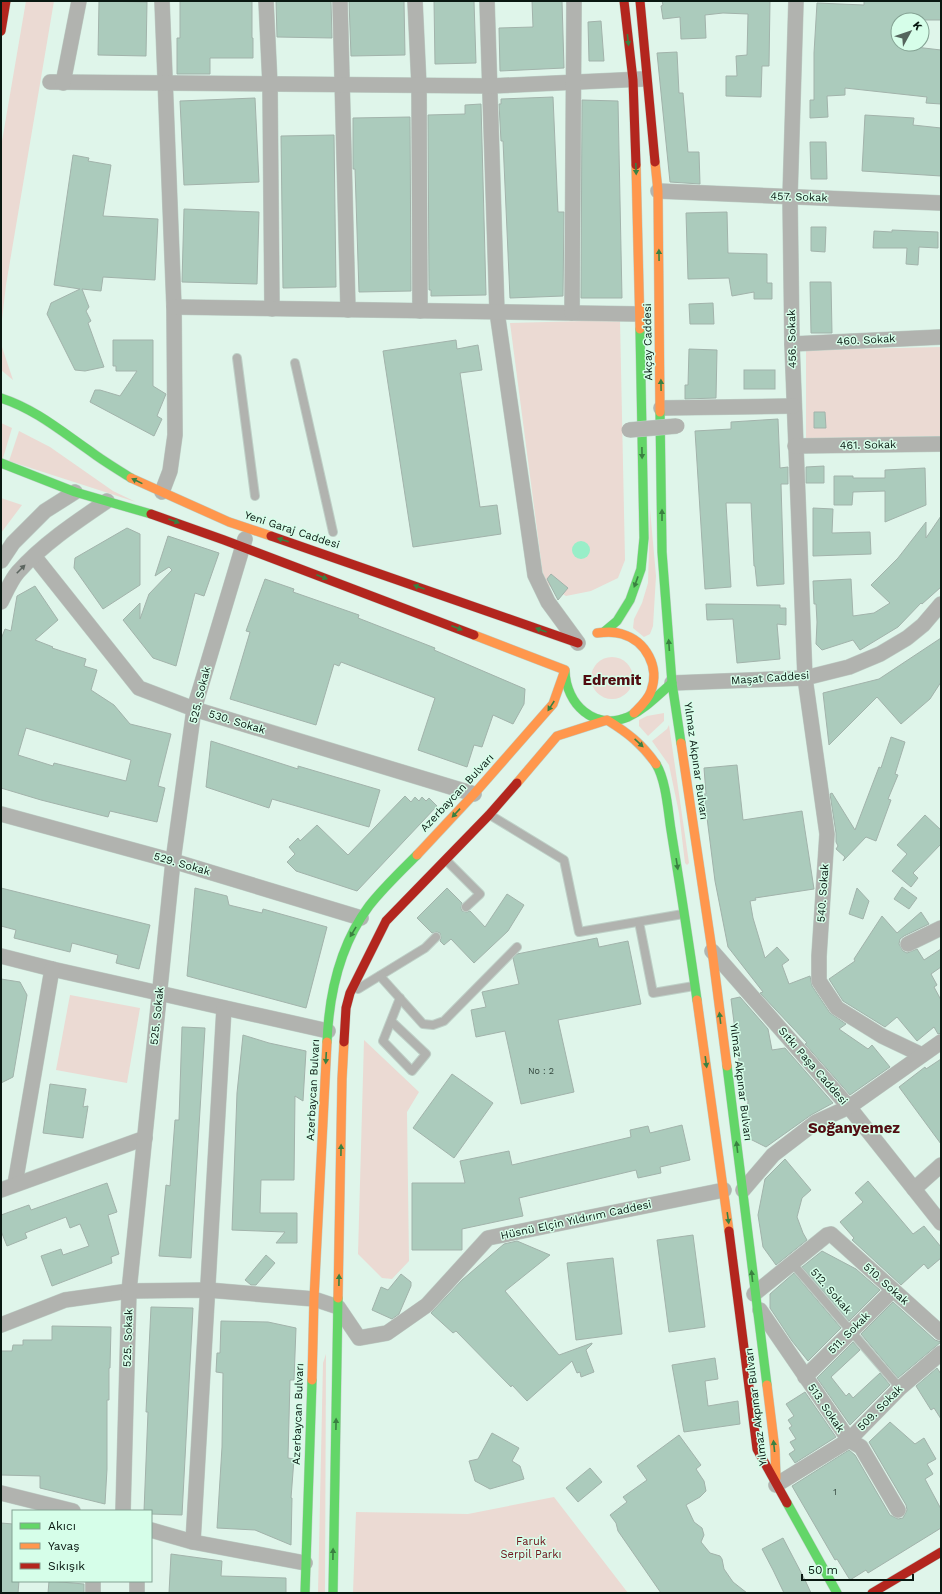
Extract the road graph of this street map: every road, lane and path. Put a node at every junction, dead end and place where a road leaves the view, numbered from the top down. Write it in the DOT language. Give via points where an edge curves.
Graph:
graph roads {
  1 [pos="6,1"];
  2 [pos="80,1"];
  3 [pos="162,1"];
  4 [pos="266,1"];
  5 [pos="340,1"];
  6 [pos="415,1"];
  7 [pos="487,1"];
  8 [pos="574,1"];
  9 [pos="624,1"];
  10 [pos="640,1"];
  11 [pos="796,1"];
  12 [pos="1,31"];
  13 [pos="640,79"];
  14 [pos="573,83"];
  15 [pos="166,84"];
  16 [pos="270,85"];
  17 [pos="343,85"];
  18 [pos="419,86"];
  19 [pos="490,86"];
  20 [pos="658,191"];
  21 [pos="790,197"];
  22 [pos="941,203"];
  23 [pos="174,307"];
  24 [pos="272,309"];
  25 [pos="348,310"];
  26 [pos="420,311"];
  27 [pos="497,312"];
  28 [pos="572,313"];
  29 [pos="639,314"];
  30 [pos="941,336"];
  31 [pos="792,344"];
  32 [pos="237,358"];
  33 [pos="295,363"];
  34 [pos="1,388"];
  35 [pos="1,398"];
  36 [pos="17,403"];
  37 [pos="793,406"];
  38 [pos="661,408"];
  39 [pos="677,426"];
  40 [pos="629,430"];
  41 [pos="941,444"];
  42 [pos="795,446"];
  43 [pos="1,463"];
  44 [pos="15,479"];
  45 [pos="43,480"];
  46 [pos="75,492"];
  47 [pos="162,492"];
  48 [pos="255,496"];
  49 [pos="107,501"];
  50 [pos="248,529"];
  51 [pos="333,532"];
  52 [pos="243,547"];
  53 [pos="296,555"];
  54 [pos="34,556"];
  55 [pos="1,561"];
  56 [pos="1,602"];
  57 [pos="941,604"];
  58 [pos="941,617"];
  59 [pos="923,625"];
  60 [pos="605,631"];
  61 [pos="582,642"];
  62 [pos="645,648"];
  63 [pos="566,666"];
  64 [pos="805,678"];
  65 [pos="672,683"];
  66 [pos="194,709"];
  67 [pos="634,713"];
  68 [pos="607,720"];
  69 [pos="474,794"];
  70 [pos="1,814"];
  71 [pos="489,815"];
  72 [pos="445,859"];
  73 [pos="173,861"];
  74 [pos="466,907"];
  75 [pos="685,914"];
  76 [pos="361,918"];
  77 [pos="639,922"];
  78 [pos="941,928"];
  79 [pos="436,937"];
  80 [pos="908,944"];
  81 [pos="517,947"];
  82 [pos="712,950"];
  83 [pos="1,956"];
  84 [pos="52,969"];
  85 [pos="380,976"];
  86 [pos="695,985"];
  87 [pos="159,993"];
  88 [pos="350,993"];
  89 [pos="400,998"];
  90 [pos="224,1008"];
  91 [pos="391,1021"];
  92 [pos="328,1031"];
  93 [pos="941,1042"];
  94 [pos="922,1055"];
  95 [pos="849,1107"];
  96 [pos="144,1138"];
  97 [pos="941,1165"];
  98 [pos="8,1187"];
  99 [pos="914,1189"];
  100 [pos="724,1190"];
  101 [pos="743,1190"];
  102 [pos="941,1223"];
  103 [pos="792,1263"];
  104 [pos="129,1290"];
  105 [pos="208,1290"];
  106 [pos="893,1290"];
  107 [pos="314,1299"];
  108 [pos="755,1299"];
  109 [pos="338,1307"];
  110 [pos="1,1326"];
  111 [pos="851,1332"];
  112 [pos="941,1333"];
  113 [pos="941,1353"];
  114 [pos="805,1377"];
  115 [pos="900,1388"];
  116 [pos="848,1440"];
  117 [pos="776,1485"];
  118 [pos="1,1493"];
  119 [pos="69,1510"];
  120 [pos="123,1510"];
  121 [pos="898,1510"];
  122 [pos="152,1530"];
  123 [pos="193,1542"];
  124 [pos="941,1552"];
  125 [pos="305,1563"];
  126 [pos="93,1582"];
  127 [pos="137,1582"];
  128 [pos="93,1593"];
  129 [pos="137,1593"];
  130 [pos="305,1593"];
  131 [pos="332,1593"];
  132 [pos="837,1593"];
  133 [pos="872,1593"];
  1 -- 12 [label="main road"];
  2 -- 15 [label="street" via="56,83"];
  3 -- 15 [label="street"];
  4 -- 16 [label="street"];
  5 -- 17 [label="street"];
  6 -- 18 [label="street"];
  7 -- 19 [label="street"];
  8 -- 14 [label="street"];
  9 -- 13 [label="main road, Akçay Caddesi, one-way"];
  10 -- 13 [label="main road, Akçay Caddesi"];
  11 -- 21 [label="street, 456. Sokak"];
  13 -- 14 [label="street"];
  13 -- 20 [label="main road, Akçay Caddesi"];
  13 -- 29 [label="main road, Akçay Caddesi, one-way"];
  14 -- 19 [label="street"];
  14 -- 28 [label="street"];
  15 -- 16 [label="street"];
  15 -- 23 [label="street"];
  16 -- 17 [label="street"];
  16 -- 24 [label="street"];
  17 -- 18 [label="street"];
  17 -- 25 [label="street"];
  18 -- 19 [label="street"];
  18 -- 26 [label="street"];
  19 -- 27 [label="street"];
  20 -- 21 [label="street, 457. Sokak"];
  38 -- 20 [label="main road, Akçay Caddesi, one-way"];
  21 -- 22 [label="street, 457. Sokak"];
  21 -- 31 [label="street, 456. Sokak"];
  23 -- 24 [label="street"];
  23 -- 47 [label="street" via="175,435 170,471"];
  24 -- 25 [label="street"];
  25 -- 26 [label="street"];
  26 -- 27 [label="street"];
  27 -- 28 [label="street"];
  27 -- 61 [label="street" via="535,575 548,602"];
  28 -- 29 [label="street"];
  29 -- 60 [label="main road, Akçay Caddesi, one-way" via="644,538 641,569 630,600 617,621"];
  30 -- 31 [label="street, 460. Sokak"];
  31 -- 37 [label="street, 456. Sokak"];
  32 -- 48 [label="lane"];
  33 -- 51 [label="lane"];
  34 -- 36 [label="main road"];
  35 -- 36 [label="main road"];
  47 -- 36 [label="main road, Yeni Garaj Caddesi, one-way" via="133,479 39,415"];
  37 -- 38 [label="street"];
  37 -- 42 [label="street, 456. Sokak"];
  65 -- 38 [label="main road, Akçay Caddesi, one-way" via="662,552"];
  39 -- 40 [label="street, bridge"];
  41 -- 42 [label="street, 461. Sokak"];
  42 -- 64 [label="street, 456. Sokak"];
  43 -- 45 [label="main road, Yeni Garaj Caddesi"];
  44 -- 45 [label="main road"];
  45 -- 46 [label="main road, Yeni Garaj Caddesi"];
  46 -- 49 [label="main road, Yeni Garaj Caddesi"];
  46 -- 55 [label="street" via="45,511 13,543"];
  47 -- 50 [label="main road, Yeni Garaj Caddesi"];
  49 -- 52 [label="main road, Yeni Garaj Caddesi, one-way" via="170,520"];
  49 -- 54 [label="street" via="71,525"];
  50 -- 52 [label="street, 525. Sokak"];
  53 -- 50 [label="main road, Yeni Garaj Caddesi, one-way"];
  52 -- 53 [label="main road, Yeni Garaj Caddesi"];
  52 -- 66 [label="street, 525. Sokak"];
  61 -- 53 [label="main road, Yeni Garaj Caddesi, one-way"];
  53 -- 63 [label="main road, Yeni Garaj Caddesi, one-way"];
  56 -- 54 [label="street, one-way" via="17,573"];
  54 -- 66 [label="street, 530. Sokak" via="139,688"];
  57 -- 59 [label="street, Maşat Caddesi"];
  58 -- 59 [label="street"];
  59 -- 64 [label="street, Maşat Caddesi" via="880,654 848,667"];
  60 -- 61 [label="main road"];
  60 -- 62 [label="main road" via="620,632 634,638"];
  62 -- 65 [label="main road"];
  62 -- 67 [label="main road" via="652,661 652,690 645,703"];
  63 -- 68 [label="main road, Yılmaz Akpınar Bulvarı" via="566,684 571,698 580,709 593,717"];
  63 -- 69 [label="main road, Azerbaycan Bulvarı, one-way" via="553,704"];
  64 -- 65 [label="street, Maşat Caddesi"];
  64 -- 94 [label="street, 540. Sokak" via="827,834 819,981 837,1008 882,1036"];
  65 -- 67 [label="main road"];
  65 -- 82 [label="main road, Yılmaz Akpınar Bulvarı"];
  66 -- 69 [label="street, 530. Sokak"];
  66 -- 73 [label="street, 525. Sokak"];
  67 -- 68 [label="main road" via="621,719"];
  68 -- 71 [label="main road" via="557,736"];
  68 -- 75 [label="main road, Yılmaz Akpınar Bulvarı, one-way" via="628,732 646,750 660,771"];
  69 -- 76 [label="main road, Azerbaycan Bulvarı, one-way" via="369,906"];
  70 -- 73 [label="street, 529. Sokak"];
  71 -- 72 [label="main road"];
  71 -- 77 [label="lane" via="564,860 579,932"];
  72 -- 74 [label="lane" via="480,894"];
  72 -- 88 [label="main road" via="386,921"];
  73 -- 76 [label="street, 529. Sokak"];
  73 -- 87 [label="street, 525. Sokak"];
  75 -- 77 [label="lane"];
  75 -- 86 [label="main road, Yılmaz Akpınar Bulvarı"];
  76 -- 92 [label="main road, Azerbaycan Bulvarı, one-way" via="347,942 337,971 328,1016"];
  77 -- 86 [label="lane" via="653,993"];
  78 -- 80 [label="street"];
  79 -- 85 [label="lane" via="425,948"];
  81 -- 89 [label="lane" via="439,1024 423,1024"];
  82 -- 95 [label="street, Sıtkı Paşa Caddesi"];
  101 -- 82 [label="main road, Yılmaz Akpınar Bulvarı, one-way"];
  83 -- 84 [label="street"];
  84 -- 87 [label="street"];
  84 -- 98 [label="street"];
  85 -- 88 [label="lane"];
  85 -- 89 [label="lane"];
  86 -- 100 [label="main road, Yılmaz Akpınar Bulvarı, one-way"];
  87 -- 90 [label="street"];
  87 -- 96 [label="street, 525. Sokak"];
  109 -- 88 [label="main road, one-way" via="342,1079 346,1008"];
  89 -- 91 [label="lane"];
  90 -- 92 [label="street"];
  90 -- 105 [label="street"];
  91 -- 91 [label="lane" via="383,1041 412,1070 426,1054"];
  92 -- 107 [label="main road, Azerbaycan Bulvarı, one-way"];
  93 -- 94 [label="street"];
  94 -- 95 [label="street"];
  95 -- 99 [label="street, Sıtkı Paşa Caddesi"];
  95 -- 101 [label="street" via="816,1122 773,1155"];
  96 -- 98 [label="street"];
  96 -- 104 [label="street, 525. Sokak"];
  97 -- 99 [label="street"];
  99 -- 102 [label="street, Sıtkı Paşa Caddesi"];
  100 -- 109 [label="street, Hüsnü Elçin Yıldırım Caddesi" via="488,1238 427,1305 387,1333 359,1338"];
  100 -- 117 [label="main road, Yılmaz Akpınar Bulvarı, one-way" via="757,1449"];
  108 -- 101 [label="main road, Yılmaz Akpınar Bulvarı, one-way"];
  103 -- 106 [label="street, 510. Sokak" via="831,1234"];
  103 -- 108 [label="street"];
  103 -- 111 [label="lane, 512. Sokak"];
  104 -- 105 [label="street"];
  104 -- 110 [label="street" via="65,1300"];
  104 -- 120 [label="street, 525. Sokak"];
  105 -- 107 [label="street"];
  105 -- 123 [label="street"];
  106 -- 111 [label="street, 511. Sokak"];
  106 -- 112 [label="street, 510. Sokak"];
  107 -- 109 [label="street"];
  107 -- 125 [label="main road, Azerbaycan Bulvarı"];
  108 -- 114 [label="street, 513. Sokak"];
  117 -- 108 [label="main road, Yılmaz Akpınar Bulvarı, one-way" via="775,1450"];
  131 -- 109 [label="main road, one-way"];
  111 -- 114 [label="street, 511. Sokak"];
  111 -- 115 [label="lane, 512. Sokak"];
  113 -- 115 [label="street, 509. Sokak"];
  114 -- 116 [label="street, 513. Sokak"];
  115 -- 116 [label="street, 509. Sokak"];
  116 -- 117 [label="street, 509. Sokak"];
  116 -- 121 [label="street, 513. Sokak" via="861,1447"];
  117 -- 132 [label="main road, Yılmaz Akpınar Bulvarı"];
  118 -- 119 [label="street"];
  122 -- 123 [label="street"];
  123 -- 125 [label="street"];
  124 -- 133 [label="main road"];
  125 -- 130 [label="main road, Azerbaycan Bulvarı"];
  126 -- 128 [label="street"];
  127 -- 129 [label="street"];
}
